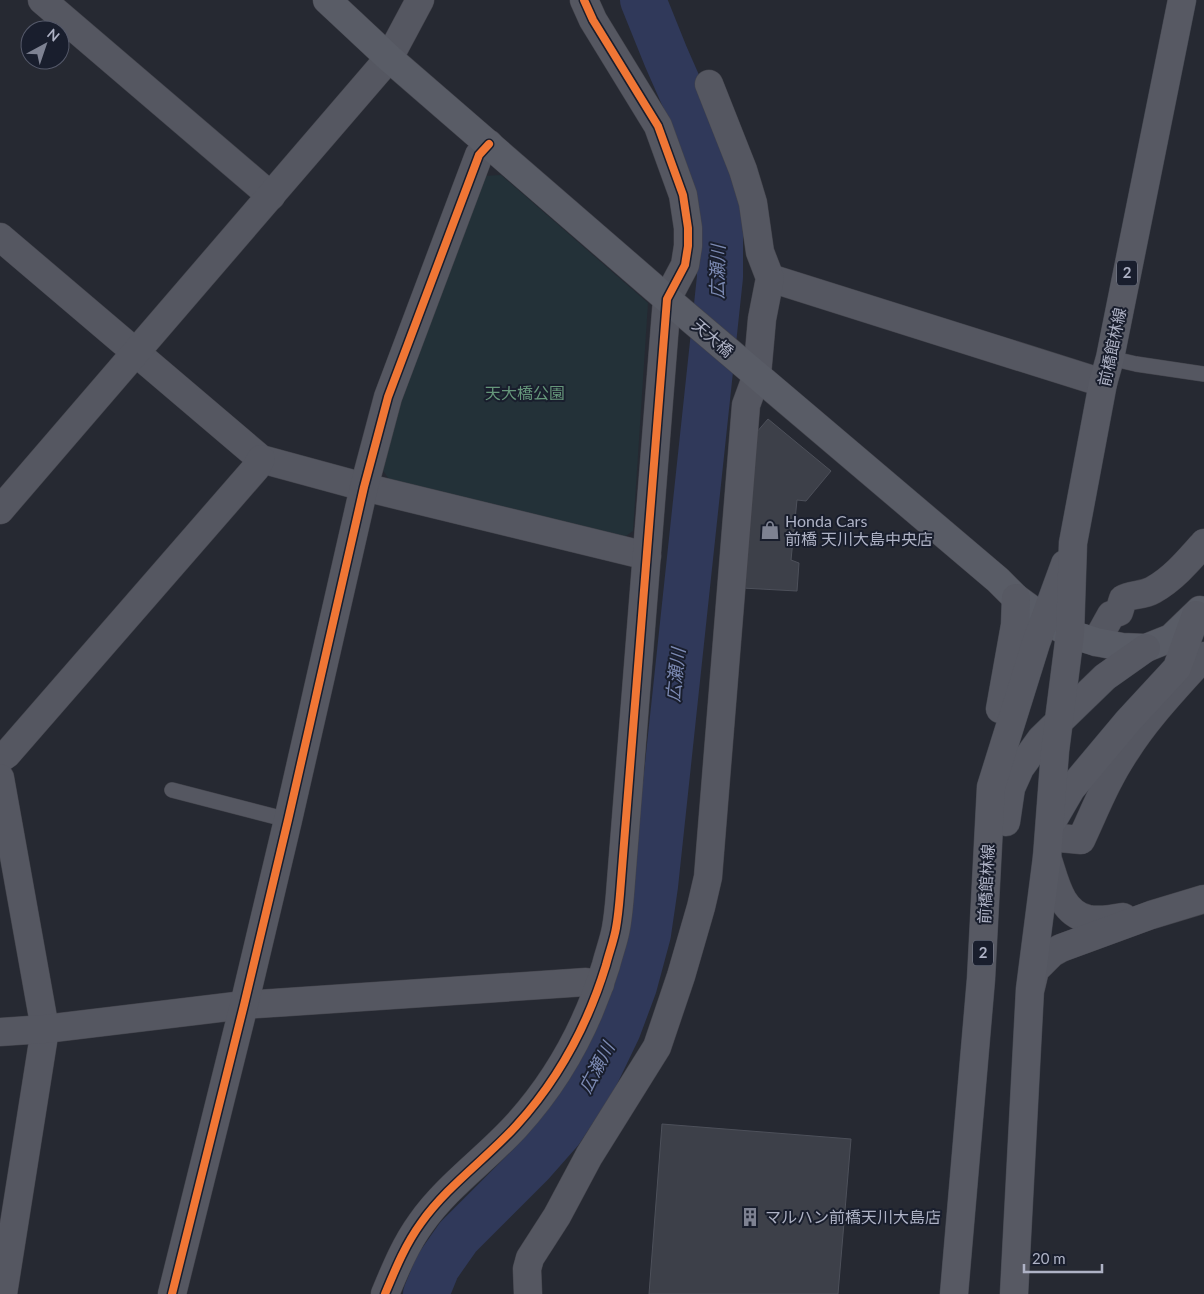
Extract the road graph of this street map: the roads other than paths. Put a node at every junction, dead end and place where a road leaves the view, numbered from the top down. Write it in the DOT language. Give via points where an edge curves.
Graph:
graph roads {
  1 [pos="42,0"];
  2 [pos="326,0"];
  3 [pos="420,0"];
  4 [pos="584,0"];
  5 [pos="1182,0"];
  6 [pos="389,58"];
  7 [pos="710,84"];
  8 [pos="489,144"];
  9 [pos="271,196"];
  10 [pos="0,238"];
  11 [pos="770,278"];
  12 [pos="677,307"];
  13 [pos="136,352"];
  14 [pos="748,368"];
  15 [pos="1107,370"];
  16 [pos="1204,374"];
  17 [pos="261,458"];
  18 [pos="364,487"];
  19 [pos="0,510"];
  20 [pos="1204,542"];
  21 [pos="1073,547"];
  22 [pos="647,556"];
  23 [pos="1016,598"];
  24 [pos="1200,610"];
  25 [pos="1045,619"];
  26 [pos="1070,634"];
  27 [pos="1096,642"];
  28 [pos="1146,648"];
  29 [pos="1204,656"];
  30 [pos="1059,721"];
  31 [pos="0,759"];
  32 [pos="0,778"];
  33 [pos="991,787"];
  34 [pos="172,790"];
  35 [pos="288,820"];
  36 [pos="1048,840"];
  37 [pos="1204,899"];
  38 [pos="1151,915"];
  39 [pos="981,979"];
  40 [pos="600,984"];
  41 [pos="1030,989"];
  42 [pos="244,1005"];
  43 [pos="45,1029"];
  44 [pos="0,1032"];
  45 [pos="3,1294"];
  46 [pos="172,1294"];
  47 [pos="385,1294"];
  48 [pos="528,1294"];
  49 [pos="954,1294"];
  50 [pos="1014,1294"];
  1 -- 9 [label="street"];
  2 -- 6 [label="street, 天大橋"];
  3 -- 6 [label="street"];
  4 -- 12 [label="street" via="658,126 683,195 688,246"];
  5 -- 15 [label="main road, 前橋館林線 / 2"];
  6 -- 8 [label="street, 天大橋"];
  6 -- 9 [label="street"];
  7 -- 11 [label="street" via="743,170 753,203 760,252"];
  8 -- 12 [label="street, 天大橋"];
  8 -- 18 [label="street" via="479,156 388,397"];
  9 -- 13 [label="street"];
  10 -- 13 [label="street"];
  11 -- 14 [label="street"];
  11 -- 15 [label="street"];
  12 -- 14 [label="street, 天大橋"];
  12 -- 22 [label="street"];
  13 -- 17 [label="street"];
  13 -- 19 [label="street"];
  14 -- 23 [label="street, 天大橋"];
  14 -- 48 [label="street" via="708,877 657,1047 530,1258"];
  15 -- 16 [label="lane" via="1136,364"];
  15 -- 21 [label="main road, 前橋館林線 / 2"];
  17 -- 18 [label="street"];
  17 -- 31 [label="street" via="250,476"];
  18 -- 22 [label="street"];
  18 -- 35 [label="street"];
  20 -- 27 [label="street" via="1164,583 1142,595 1123,599 1119,612 1111,615"];
  21 -- 25 [label="main road, 前橋館林線 / 2"];
  21 -- 26 [label="main road, 前橋館林線 / 2"];
  22 -- 40 [label="street" via="620,894 616,930"];
  23 -- 25 [label="street, 天大橋"];
  23 -- 33 [label="main road" via="1015,625 991,763"];
  24 -- 28 [label="street" via="1171,638"];
  24 -- 36 [label="main road" via="1176,668 1070,788"];
  25 -- 26 [label="street, 天大橋"];
  25 -- 33 [label="main road, 前橋館林線 / 2"];
  26 -- 27 [label="street, 天大橋"];
  26 -- 30 [label="main road, 前橋館林線 / 2"];
  27 -- 28 [label="street, 天大橋"];
  28 -- 30 [label="main road" via="1105,677"];
  29 -- 36 [label="street" via="1155,710 1125,752 1105,786 1081,840"];
  30 -- 36 [label="main road, 前橋館林線 / 2"];
  30 -- 39 [label="main road" via="1032,750 1011,788"];
  32 -- 43 [label="street"];
  33 -- 39 [label="main road, 前橋館林線 / 2"];
  34 -- 35 [label="lane"];
  35 -- 42 [label="street"];
  36 -- 38 [label="street" via="1058,893 1078,915 1096,920"];
  36 -- 41 [label="main road, 前橋館林線 / 2"];
  37 -- 38 [label="street"];
  38 -- 41 [label="street" via="1052,953 1035,970"];
  39 -- 49 [label="main road, 前橋館林線 / 2"];
  40 -- 42 [label="street" via="586,982"];
  40 -- 47 [label="street" via="575,1041 553,1078 516,1125 421,1222"];
  41 -- 50 [label="main road, 前橋館林線 / 2"];
  42 -- 43 [label="street"];
  42 -- 46 [label="street"];
  43 -- 44 [label="street"];
  43 -- 45 [label="street"];
}
